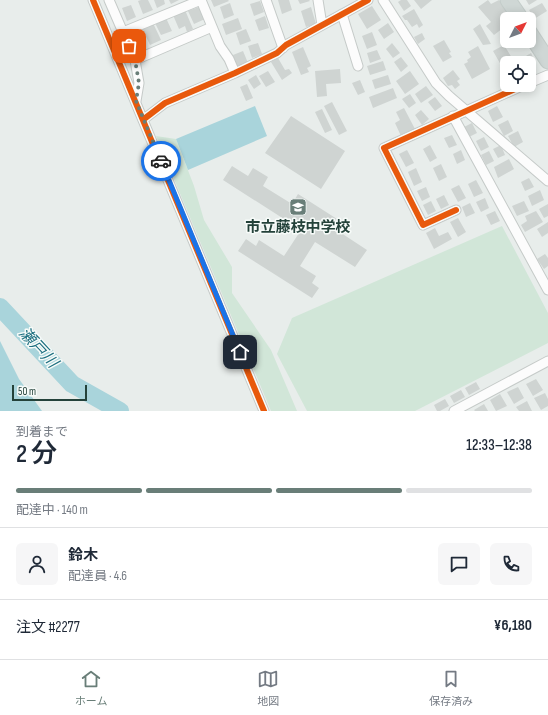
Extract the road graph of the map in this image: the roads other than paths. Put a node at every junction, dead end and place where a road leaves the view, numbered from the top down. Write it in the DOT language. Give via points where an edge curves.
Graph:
graph roads {
  1 [pos="94,0"];
  2 [pos="109,0"];
  3 [pos="201,0"];
  4 [pos="266,0"];
  5 [pos="318,0"];
  6 [pos="368,0"];
  7 [pos="383,0"];
  8 [pos="508,0"];
  9 [pos="516,12"];
  10 [pos="342,14"];
  11 [pos="322,25"];
  12 [pos="212,27"];
  13 [pos="123,32"];
  14 [pos="536,43"];
  15 [pos="283,48"];
  16 [pos="135,60"];
  17 [pos="548,61"];
  18 [pos="358,66"];
  19 [pos="235,73"];
  20 [pos="548,75"];
  21 [pos="536,80"];
  22 [pos="508,92"];
  23 [pos="136,101"];
  24 [pos="466,110"];
  25 [pos="453,116"];
  26 [pos="144,118"];
  27 [pos="548,181"];
  28 [pos="456,210"];
  29 [pos="548,290"];
  30 [pos="548,361"];
  31 [pos="264,411"];
  32 [pos="454,411"];
  1 -- 23 [label="street"];
  2 -- 13 [label="street"];
  3 -- 12 [label="street"];
  3 -- 13 [label="street"];
  4 -- 15 [label="street"];
  5 -- 11 [label="street"];
  6 -- 10 [label="street"];
  7 -- 24 [label="street" via="436,83"];
  8 -- 9 [label="main road"];
  10 -- 11 [label="street"];
  10 -- 18 [label="street"];
  11 -- 15 [label="street"];
  12 -- 16 [label="street"];
  12 -- 19 [label="street"];
  13 -- 16 [label="street"];
  14 -- 17 [label="main road"];
  15 -- 19 [label="street"];
  16 -- 23 [label="street" via="139,83"];
  19 -- 26 [label="street" via="165,103"];
  20 -- 21 [label="street"];
  22 -- 24 [label="street"];
  23 -- 26 [label="street"];
  24 -- 25 [label="street"];
  24 -- 27 [label="street"];
  25 -- 28 [label="street" via="384,148 423,225"];
  25 -- 29 [label="street"];
  26 -- 31 [label="street"];
  30 -- 32 [label="street"];
}
